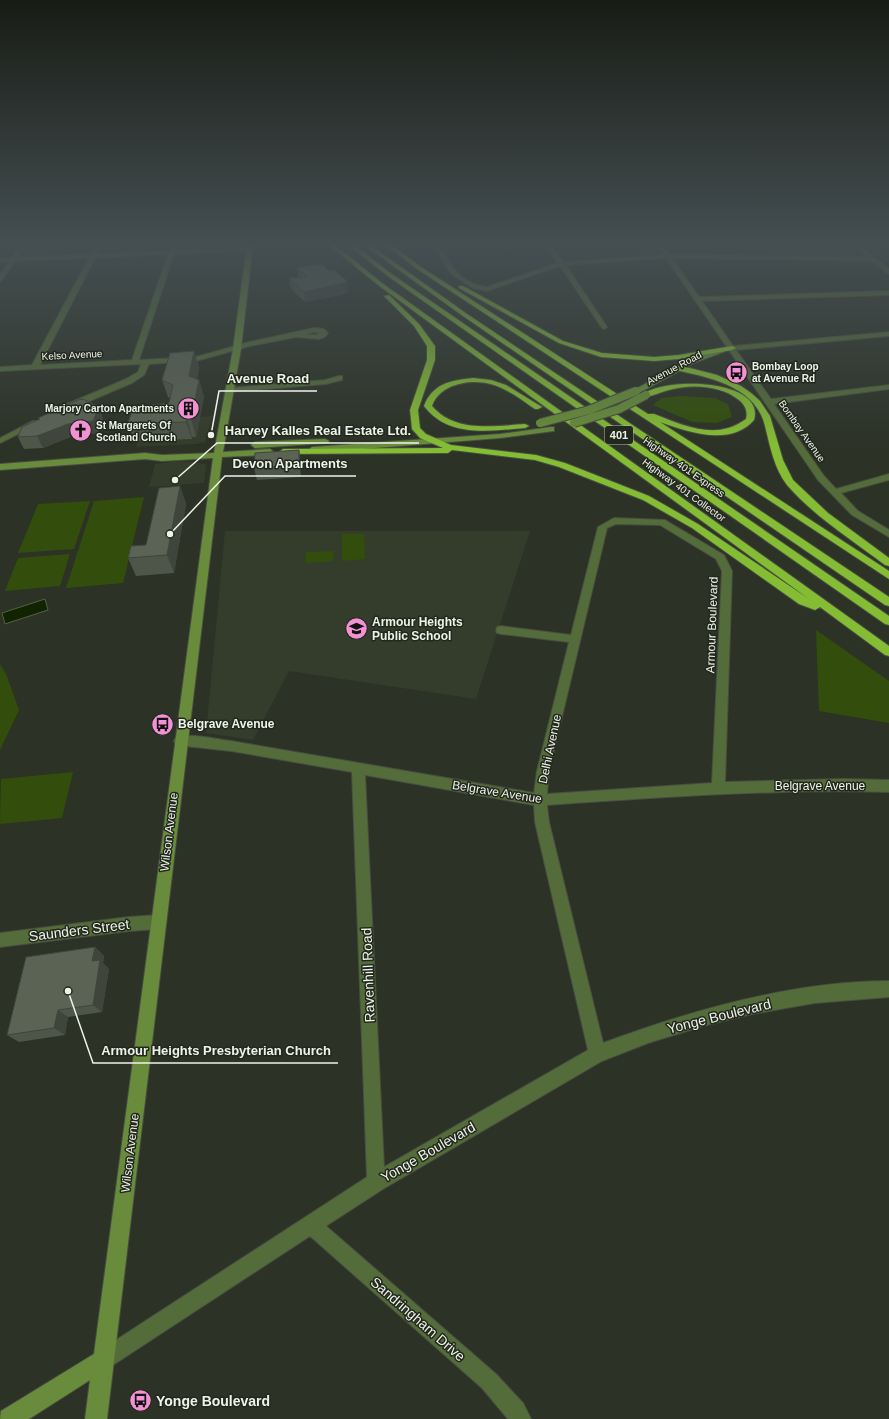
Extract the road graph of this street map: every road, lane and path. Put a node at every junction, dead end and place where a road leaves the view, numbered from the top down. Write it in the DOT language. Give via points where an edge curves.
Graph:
graph roads {
  1 [pos="65,311"];
  2 [pos="152,311"];
  3 [pos="242,311"];
  4 [pos="403,311"];
  5 [pos="418,311"];
  6 [pos="441,311"];
  7 [pos="461,311"];
  8 [pos="486,311"];
  9 [pos="506,311"];
  10 [pos="594,311"];
  11 [pos="707,311"];
  12 [pos="604,327"];
  13 [pos="889,334"];
  14 [pos="296,335"];
  15 [pos="732,348"];
  16 [pos="237,349"];
  17 [pos="135,362"];
  18 [pos="146,362"];
  19 [pos="36,367"];
  20 [pos="678,368"];
  21 [pos="0,370"];
  22 [pos="691,370"];
  23 [pos="339,378"];
  24 [pos="889,387"];
  25 [pos="229,390"];
  26 [pos="646,395"];
  27 [pos="614,396"];
  28 [pos="768,402"];
  29 [pos="61,411"];
  30 [pos="42,420"];
  31 [pos="525,426"];
  32 [pos="561,426"];
  33 [pos="422,434"];
  34 [pos="0,441"];
  35 [pos="432,441"];
  36 [pos="478,450"];
  37 [pos="219,451"];
  38 [pos="282,452"];
  39 [pos="0,467"];
  40 [pos="889,477"];
  41 [pos="834,492"];
  42 [pos="614,521"];
  43 [pos="889,534"];
  44 [pos="889,563"];
  45 [pos="889,576"];
  46 [pos="889,602"];
  47 [pos="838,616"];
  48 [pos="889,621"];
  49 [pos="501,630"];
  50 [pos="575,639"];
  51 [pos="889,652"];
  52 [pos="180,741"];
  53 [pos="358,768"];
  54 [pos="889,786"];
  55 [pos="718,788"];
  56 [pos="540,800"];
  57 [pos="158,922"];
  58 [pos="0,940"];
  59 [pos="889,989"];
  60 [pos="597,1054"];
  61 [pos="376,1182"];
  62 [pos="311,1225"];
  63 [pos="103,1360"];
  64 [pos="9,1419"];
  65 [pos="96,1419"];
  66 [pos="520,1419"];
  1 -- 19 [label="street"];
  2 -- 17 [label="street"];
  3 -- 16 [label="main road, Wilson Avenue"];
  4 -- 33 [label="highway" via="417,325 431,346 431,360 414,410 416,429"];
  5 -- 32 [label="highway, Highway 401 Collector / 401" via="481,356"];
  6 -- 48 [label="highway, Highway 401 Express / 401"];
  7 -- 46 [label="highway, Highway 401 Express / 401"];
  8 -- 27 [label="highway, 401"];
  9 -- 15 [label="highway" via="573,347 601,355 654,359"];
  10 -- 12 [label="street"];
  11 -- 15 [label="street, Bombay Avenue"];
  13 -- 15 [label="street"];
  14 -- 16 [label="street, Kelso Avenue" via="249,344"];
  15 -- 20 [label="main road, Avenue Road" via="715,352"];
  15 -- 22 [label="main road, Avenue Road" via="725,355"];
  15 -- 28 [label="street, Bombay Avenue"];
  16 -- 18 [label="street, Kelso Avenue" via="196,359"];
  16 -- 25 [label="main road, Wilson Avenue"];
  17 -- 18 [label="street, Kelso Avenue"];
  17 -- 19 [label="street, Kelso Avenue"];
  18 -- 29 [label="street" via="141,373 129,380"];
  19 -- 21 [label="street, Kelso Avenue"];
  20 -- 22 [label="highway"];
  20 -- 31 [label="main road, Avenue Road, bridge" via="624,397 573,416"];
  22 -- 26 [label="main road, Avenue Road"];
  22 -- 44 [label="highway" via="724,380 757,402 766,415 776,452 789,481 811,505"];
  23 -- 25 [label="street" via="326,382"];
  24 -- 28 [label="street"];
  25 -- 37 [label="main road, Wilson Avenue"];
  26 -- 27 [label="highway" via="685,385 712,386 728,391 745,402 751,411 750,420 741,428 724,432 691,430 650,415"];
  26 -- 32 [label="main road, Avenue Road, bridge" via="619,409"];
  27 -- 45 [label="highway, 401"];
  28 -- 41 [label="street, Bombay Avenue" via="821,478"];
  30 -- 34 [label="street"];
  31 -- 32 [label="highway" via="476,428 452,424 433,414 428,406 429,399 435,391 449,384 491,382 552,415"];
  31 -- 33 [label="main road, Avenue Road"];
  32 -- 35 [label="main road, Avenue Road" via="500,436"];
  32 -- 47 [label="highway, Highway 401 Collector / 401"];
  33 -- 35 [label="highway"];
  33 -- 37 [label="main road, Avenue Road"];
  35 -- 36 [label="highway" via="450,447"];
  35 -- 38 [label="main road, Avenue Road"];
  36 -- 38 [label="highway"];
  36 -- 47 [label="highway" via="536,458 562,465 646,498 695,526 803,601"];
  37 -- 38 [label="main road, Avenue Road"];
  37 -- 39 [label="main road, Avenue Road" via="162,458 145,456"];
  37 -- 52 [label="main road, Wilson Avenue"];
  40 -- 41 [label="street"];
  41 -- 43 [label="street, Bombay Avenue" via="855,513"];
  42 -- 50 [label="street, Delhi Avenue" via="603,527"];
  42 -- 55 [label="street, Armour Boulevard" via="662,522 720,557 727,571"];
  47 -- 51 [label="highway, Highway 401 Collector / 401"];
  49 -- 50 [label="street"];
  50 -- 56 [label="street, Delhi Avenue" via="543,770"];
  52 -- 53 [label="street, Belgrave Avenue" via="205,742"];
  52 -- 57 [label="main road, Wilson Avenue"];
  53 -- 56 [label="street, Belgrave Avenue"];
  53 -- 61 [label="street, Ravenhill Road"];
  54 -- 55 [label="street, Belgrave Avenue"];
  55 -- 56 [label="street, Belgrave Avenue"];
  56 -- 60 [label="street, Delhi Avenue" via="542,822"];
  57 -- 58 [label="street, Saunders Street"];
  57 -- 63 [label="main road, Wilson Avenue"];
  59 -- 60 [label="street, Yonge Boulevard" via="815,995 752,1006 648,1035"];
  60 -- 61 [label="street, Yonge Boulevard"];
  61 -- 62 [label="street, Yonge Boulevard"];
  62 -- 63 [label="street, Yonge Boulevard"];
  62 -- 66 [label="street, Sandringham Drive" via="489,1381"];
  63 -- 64 [label="main road, Yonge Boulevard"];
  63 -- 65 [label="main road, Wilson Avenue"];
}
